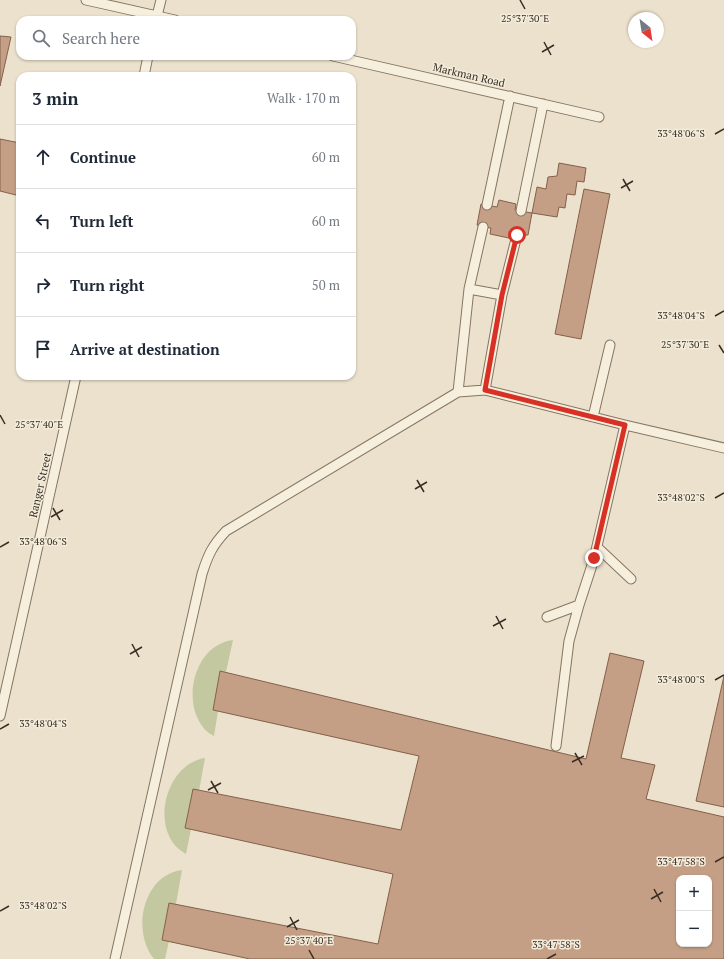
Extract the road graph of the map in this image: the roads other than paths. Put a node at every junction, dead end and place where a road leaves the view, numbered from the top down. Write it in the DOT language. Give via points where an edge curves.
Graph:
graph roads {
  1 [pos="86,0"];
  2 [pos="161,0"];
  3 [pos="149,16"];
  4 [pos="157,16"];
  5 [pos="147,60"];
  6 [pos="351,60"];
  7 [pos="145,72"];
  8 [pos="510,96"];
  9 [pos="543,104"];
  10 [pos="599,117"];
  11 [pos="487,205"];
  12 [pos="521,211"];
  13 [pos="483,227"];
  14 [pos="517,235"];
  15 [pos="469,290"];
  16 [pos="502,295"];
  17 [pos="610,345"];
  18 [pos="75,380"];
  19 [pos="485,390"];
  20 [pos="458,392"];
  21 [pos="594,417"];
  22 [pos="625,425"];
  23 [pos="724,448"];
  24 [pos="597,547"];
  25 [pos="631,579"];
  26 [pos="579,605"];
  27 [pos="547,617"];
  28 [pos="0,716"];
  29 [pos="556,746"];
  30 [pos="115,959"];
  1 -- 3 [label="lane"];
  2 -- 4 [label="lane"];
  5 -- 7 [label="lane"];
  6 -- 8 [label="lane, Markman Road"];
  8 -- 9 [label="lane, Markman Road"];
  8 -- 11 [label="lane"];
  9 -- 10 [label="lane, Markman Road"];
  9 -- 12 [label="lane"];
  13 -- 15 [label="lane"];
  14 -- 16 [label="lane"];
  15 -- 16 [label="lane"];
  15 -- 20 [label="lane"];
  16 -- 19 [label="lane"];
  17 -- 21 [label="lane"];
  18 -- 28 [label="lane, Ranger Street"];
  19 -- 20 [label="lane"];
  19 -- 21 [label="lane"];
  20 -- 30 [label="lane" via="226,531 217,540 202,574"];
  21 -- 22 [label="lane"];
  22 -- 23 [label="lane"];
  22 -- 24 [label="lane"];
  24 -- 25 [label="lane"];
  24 -- 26 [label="lane"];
  26 -- 27 [label="lane"];
  26 -- 29 [label="lane" via="569,641"];
}
